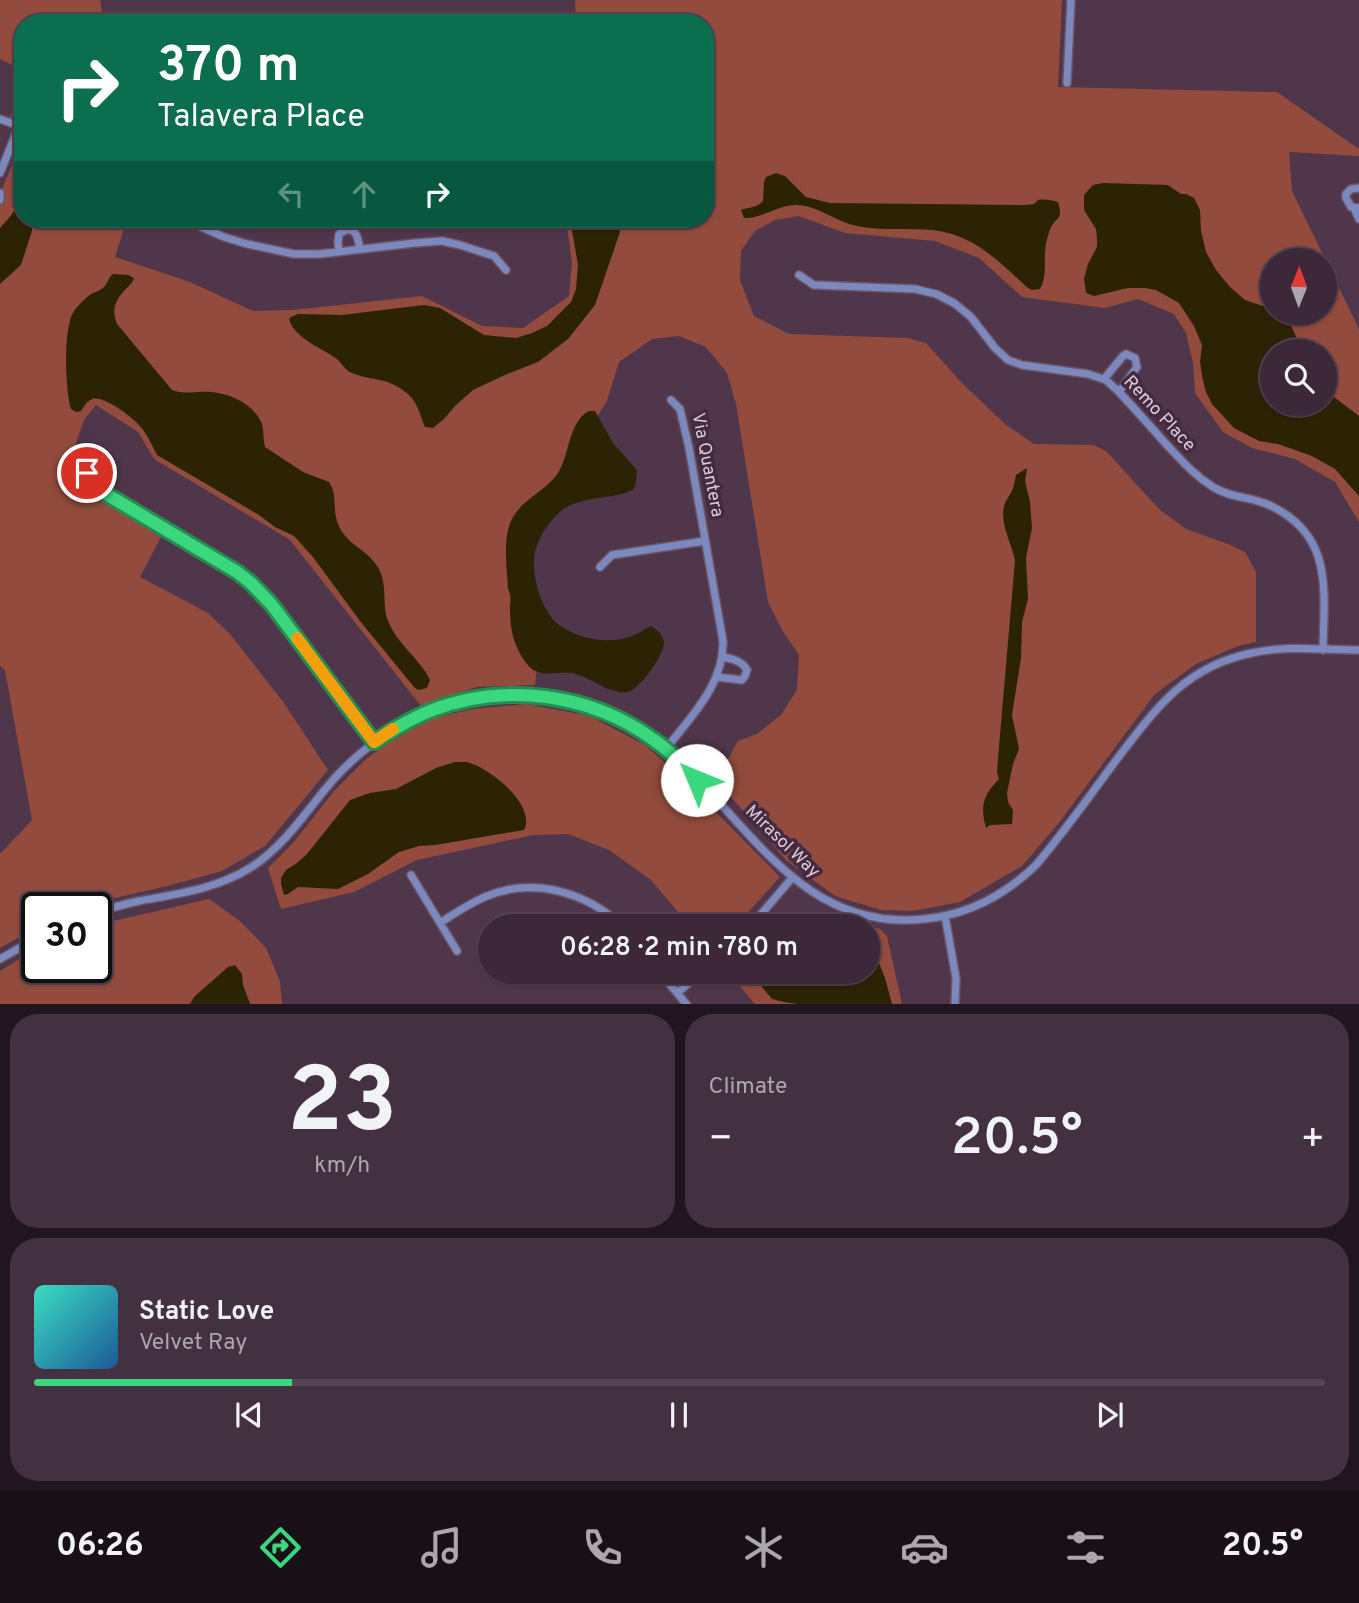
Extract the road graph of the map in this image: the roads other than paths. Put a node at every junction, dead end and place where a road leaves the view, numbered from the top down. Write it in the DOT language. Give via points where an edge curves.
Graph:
graph roads {
  1 [pos="1071,0"];
  2 [pos="1067,83"];
  3 [pos="14,142"];
  4 [pos="0,173"];
  5 [pos="1359,188"];
  6 [pos="0,193"];
  7 [pos="0,200"];
  8 [pos="1357,208"];
  9 [pos="1359,219"];
  10 [pos="204,228"];
  11 [pos="360,249"];
  12 [pos="339,252"];
  13 [pos="506,270"];
  14 [pos="799,275"];
  15 [pos="1104,379"];
  16 [pos="1119,392"];
  17 [pos="671,400"];
  18 [pos="87,473"];
  19 [pos="705,541"];
  20 [pos="600,567"];
  21 [pos="1324,650"];
  22 [pos="1359,650"];
  23 [pos="723,657"];
  24 [pos="717,677"];
  25 [pos="374,742"];
  26 [pos="666,749"];
  27 [pos="411,875"];
  28 [pos="792,878"];
  29 [pos="112,909"];
  30 [pos="607,914"];
  31 [pos="761,914"];
  32 [pos="945,916"];
  33 [pos="440,922"];
  34 [pos="21,947"];
  35 [pos="457,951"];
  36 [pos="0,959"];
  37 [pos="670,984"];
  38 [pos="688,984"];
  39 [pos="677,993"];
  40 [pos="687,1004"];
  41 [pos="955,1004"];
  1 -- 2 [label="street"];
  3 -- 4 [label="street"];
  5 -- 8 [label="street" via="1346,194 1346,201"];
  6 -- 7 [label="street"];
  8 -- 9 [label="street"];
  10 -- 12 [label="street" via="294,254"];
  11 -- 12 [label="street"];
  11 -- 12 [label="street" via="354,231 346,230 339,234"];
  11 -- 13 [label="street" via="442,241 494,256"];
  14 -- 15 [label="street, Remo Place" via="814,285 936,294 971,317 1008,360"];
  15 -- 16 [label="street, Remo Place"];
  15 -- 16 [label="street" via="1122,356 1135,358 1137,367"];
  16 -- 21 [label="street, Remo Place" via="1195,475 1217,490 1266,504 1304,529 1322,566"];
  17 -- 19 [label="street, Via Quantera" via="680,409"];
  18 -- 25 [label="street" via="91,485 251,583"];
  19 -- 20 [label="street, Via Quantera" via="612,555"];
  19 -- 23 [label="street, Via Quantera"];
  21 -- 22 [label="street, Mirasol Way"];
  21 -- 32 [label="street, Mirasol Way" via="1253,652 1191,678 1154,711 1036,865 995,897"];
  23 -- 24 [label="street, Via Quantera"];
  23 -- 24 [label="street" via="747,670 742,680"];
  24 -- 26 [label="street, Via Quantera"];
  25 -- 26 [label="street, Mirasol Way" via="409,720 444,706 513,695 590,707 624,721"];
  25 -- 29 [label="street, Mirasol Way" via="343,769 283,841 251,867 206,888"];
  26 -- 28 [label="street, Mirasol Way"];
  27 -- 33 [label="street"];
  28 -- 31 [label="street"];
  28 -- 32 [label="street, Mirasol Way" via="826,900 869,916 900,920"];
  30 -- 33 [label="street" via="560,891 519,888 489,895"];
  32 -- 41 [label="street" via="957,978"];
  33 -- 35 [label="street"];
  34 -- 36 [label="street"];
  37 -- 39 [label="street"];
  38 -- 39 [label="street"];
  39 -- 40 [label="street"];
}
